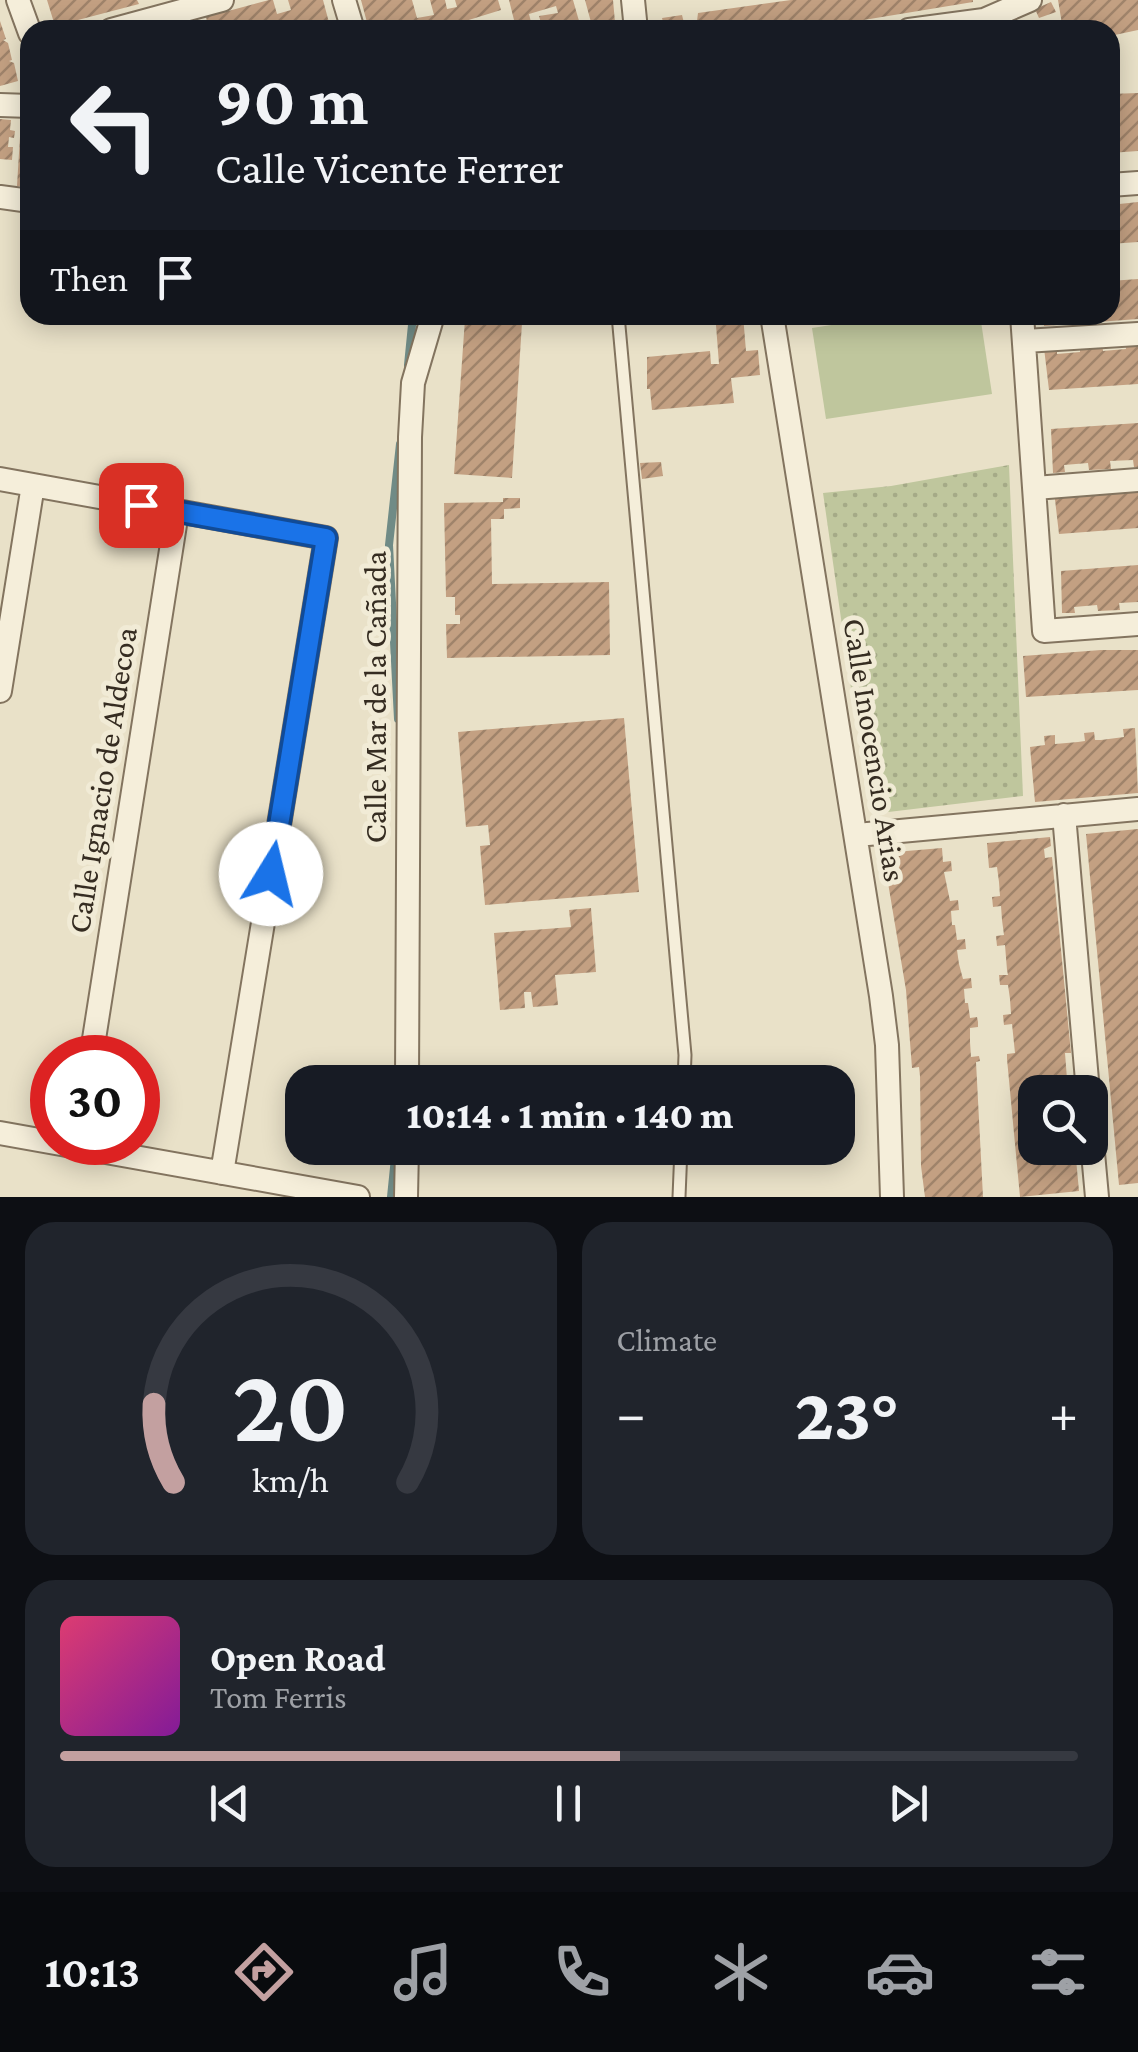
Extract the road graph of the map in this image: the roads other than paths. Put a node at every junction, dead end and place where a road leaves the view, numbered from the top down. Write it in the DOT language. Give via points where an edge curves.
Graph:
graph roads {
  1 [pos="222,0"];
  2 [pos="1030,0"];
  3 [pos="188,13"];
  4 [pos="156,20"];
  5 [pos="994,20"];
  6 [pos="430,325"];
  7 [pos="619,325"];
  8 [pos="774,325"];
  9 [pos="1023,325"];
  10 [pos="1138,334"];
  11 [pos="1025,341"];
  12 [pos="0,479"];
  13 [pos="1138,480"];
  14 [pos="34,485"];
  15 [pos="1035,488"];
  16 [pos="177,512"];
  17 [pos="1138,624"];
  18 [pos="0,691"];
  19 [pos="1138,809"];
  20 [pos="1064,815"];
  21 [pos="857,835"];
  22 [pos="94,1035"];
  23 [pos="407,1065"];
  24 [pos="685,1065"];
  25 [pos="1087,1075"];
  26 [pos="0,1133"];
  27 [pos="30,1138"];
  28 [pos="160,1160"];
  29 [pos="407,1165"];
  30 [pos="680,1165"];
  31 [pos="1094,1165"];
  32 [pos="222,1172"];
  33 [pos="358,1197"];
  34 [pos="406,1197"];
  35 [pos="679,1197"];
  36 [pos="892,1197"];
  37 [pos="1097,1197"];
  1 -- 3 [label="street"];
  2 -- 5 [label="street"];
  3 -- 4 [label="street"];
  6 -- 23 [label="street, Calle Mar de la Cañada" via="413,383 410,436"];
  7 -- 24 [label="lane"];
  8 -- 21 [label="street, Calle Inocencio Arias"];
  9 -- 11 [label="street"];
  10 -- 11 [label="street"];
  11 -- 15 [label="street"];
  12 -- 14 [label="street"];
  13 -- 15 [label="street"];
  14 -- 16 [label="street"];
  14 -- 18 [label="street"];
  15 -- 17 [label="street" via="1044,630"];
  16 -- 22 [label="street, Calle Ignacio de Aldecoa"];
  16 -- 32 [label="street" via="326,538"];
  19 -- 20 [label="street"];
  20 -- 21 [label="street"];
  20 -- 25 [label="street"];
  21 -- 36 [label="street, Calle Inocencio Arias" via="887,1045"];
  26 -- 27 [label="street"];
  28 -- 32 [label="street"];
  29 -- 34 [label="street"];
  30 -- 35 [label="lane"];
  31 -- 37 [label="street"];
  32 -- 33 [label="street"];
}
